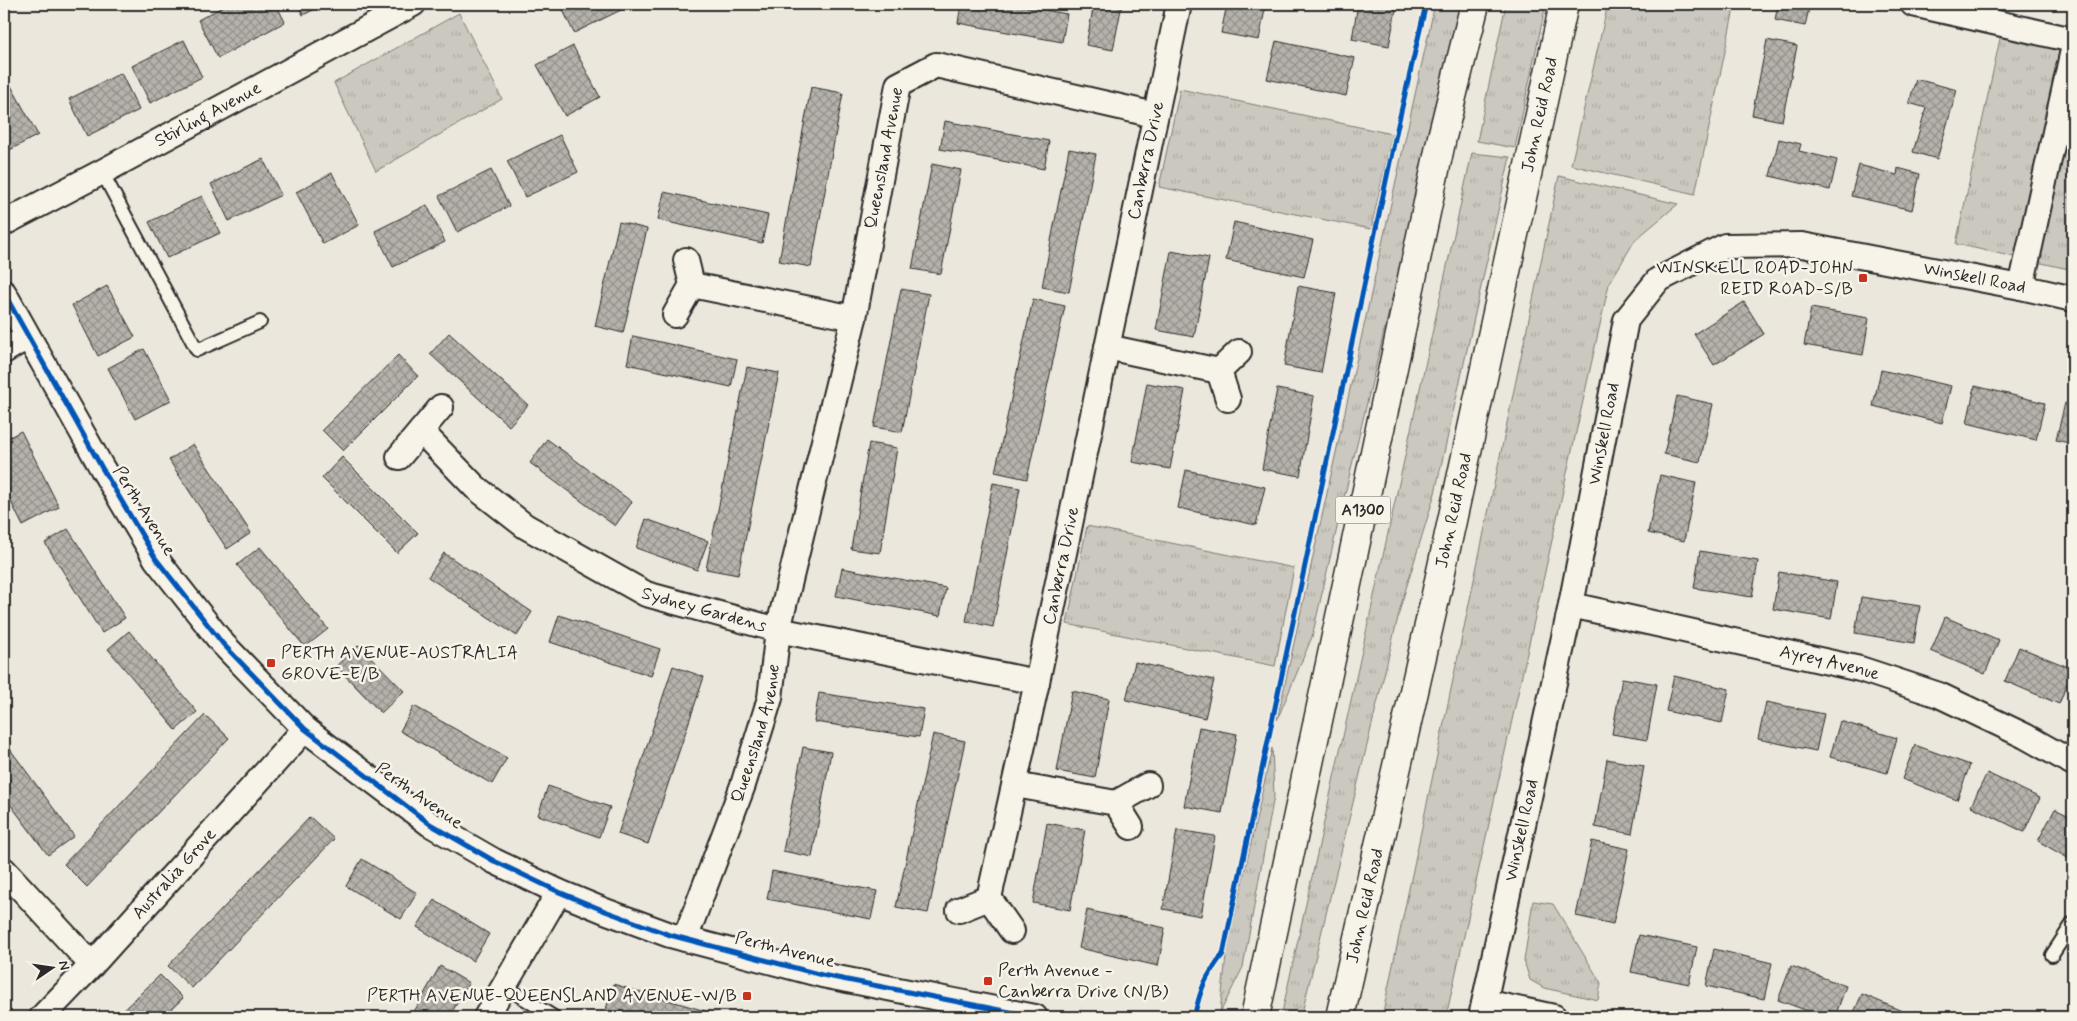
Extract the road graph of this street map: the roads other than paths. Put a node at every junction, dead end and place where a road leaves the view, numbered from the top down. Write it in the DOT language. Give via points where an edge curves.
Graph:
graph roads {
  1 [pos="413,4"];
  2 [pos="1179,4"];
  3 [pos="1475,4"];
  4 [pos="1564,4"];
  5 [pos="1913,4"];
  6 [pos="2073,40"];
  7 [pos="2073,50"];
  8 [pos="1155,115"];
  9 [pos="102,172"];
  10 [pos="4,223"];
  11 [pos="686,260"];
  12 [pos="692,285"];
  13 [pos="2020,288"];
  14 [pos="4,293"];
  15 [pos="2073,300"];
  16 [pos="675,315"];
  17 [pos="854,318"];
  18 [pos="260,322"];
  19 [pos="27,337"];
  20 [pos="1107,347"];
  21 [pos="4,350"];
  22 [pos="1239,352"];
  23 [pos="1219,371"];
  24 [pos="1228,399"];
  25 [pos="441,407"];
  26 [pos="421,431"];
  27 [pos="399,457"];
  28 [pos="1571,605"];
  29 [pos="778,630"];
  30 [pos="1037,682"];
  31 [pos="305,729"];
  32 [pos="2073,763"];
  33 [pos="1015,785"];
  34 [pos="1148,785"];
  35 [pos="1116,803"];
  36 [pos="1131,827"];
  37 [pos="4,870"];
  38 [pos="559,892"];
  39 [pos="990,898"];
  40 [pos="958,910"];
  41 [pos="2073,923"];
  42 [pos="1012,930"];
  43 [pos="685,939"];
  44 [pos="2052,955"];
  45 [pos="92,965"];
  46 [pos="504,986"];
  47 [pos="962,1010"];
  48 [pos="1483,1010"];
  49 [pos="42,1017"];
  50 [pos="486,1017"];
  51 [pos="554,1017"];
  52 [pos="1035,1017"];
  53 [pos="1255,1017"];
  54 [pos="1340,1017"];
  55 [pos="1554,1017"];
  1 -- 9 [label="street, Stirling Avenue"];
  2 -- 8 [label="street, Canberra Drive"];
  3 -- 53 [label="highway, A1300" via="1442,138"];
  4 -- 54 [label="highway, John Reid Road" via="1429,628"];
  5 -- 6 [label="street"];
  7 -- 13 [label="street"];
  8 -- 17 [label="street, Queensland Avenue" via="936,65 898,85"];
  8 -- 20 [label="street, Canberra Drive"];
  9 -- 10 [label="street, Stirling Avenue"];
  9 -- 18 [label="lane" via="197,350"];
  11 -- 12 [label="street"];
  12 -- 16 [label="street"];
  12 -- 17 [label="street"];
  13 -- 15 [label="street, Winskell Road"];
  13 -- 28 [label="street, Winskell Road" via="1802,245 1725,246 1658,280 1626,320"];
  14 -- 19 [label="street, Perth Avenue"];
  17 -- 29 [label="street, Queensland Avenue"];
  19 -- 21 [label="street"];
  19 -- 31 [label="street, Perth Avenue" via="156,559 223,644"];
  20 -- 23 [label="street"];
  20 -- 30 [label="street, Canberra Drive"];
  22 -- 23 [label="street"];
  23 -- 24 [label="street"];
  25 -- 26 [label="street"];
  26 -- 27 [label="street"];
  26 -- 29 [label="street, Sydney Gardens" via="475,487 525,526 646,594"];
  28 -- 32 [label="street, Ayrey Avenue" via="1860,669 1939,695"];
  28 -- 48 [label="street, Winskell Road"];
  29 -- 30 [label="street, Sydney Gardens"];
  29 -- 43 [label="street, Queensland Avenue" via="770,698 743,785"];
  30 -- 33 [label="street, Canberra Drive"];
  31 -- 38 [label="street, Perth Avenue" via="430,824 494,861"];
  31 -- 45 [label="street, Australia Grove"];
  33 -- 35 [label="street"];
  33 -- 39 [label="street, Canberra Drive"];
  34 -- 35 [label="street"];
  35 -- 36 [label="street"];
  37 -- 45 [label="street"];
  38 -- 43 [label="street, Perth Avenue"];
  38 -- 46 [label="street"];
  39 -- 40 [label="street"];
  39 -- 42 [label="street"];
  41 -- 44 [label="lane"];
  43 -- 47 [label="street, Perth Avenue"];
  45 -- 49 [label="street, Australia Grove"];
  46 -- 50 [label="street"];
  46 -- 51 [label="lane"];
  47 -- 52 [label="street, Perth Avenue"];
  48 -- 55 [label="street"];
}
